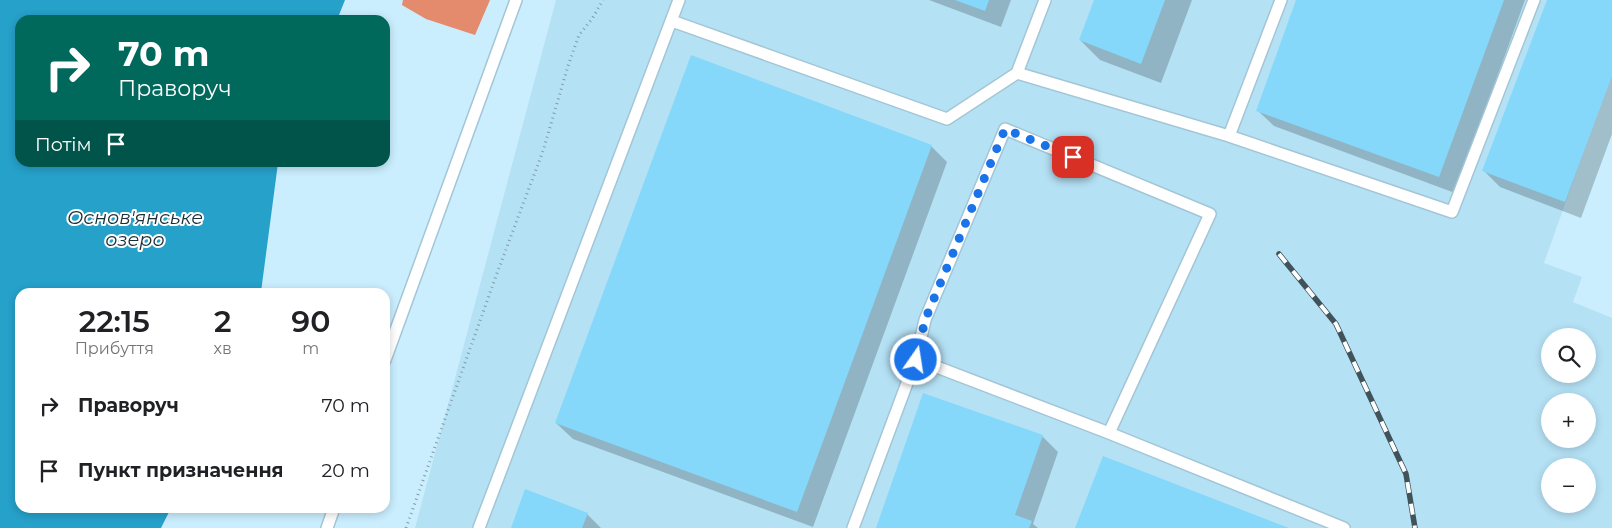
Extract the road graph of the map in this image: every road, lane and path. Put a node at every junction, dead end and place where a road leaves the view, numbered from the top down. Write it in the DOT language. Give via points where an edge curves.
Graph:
graph roads {
  1 [pos="516,0"];
  2 [pos="603,0"];
  3 [pos="679,0"];
  4 [pos="1046,0"];
  5 [pos="1281,0"];
  6 [pos="1534,0"];
  7 [pos="672,21"];
  8 [pos="1017,73"];
  9 [pos="1229,136"];
  10 [pos="390,346"];
  11 [pos="916,360"];
  12 [pos="1109,433"];
  13 [pos="332,513"];
  14 [pos="327,528"];
  15 [pos="406,528"];
  16 [pos="479,528"];
  17 [pos="852,528"];
  18 [pos="1344,528"];
  1 -- 10 [label="lane"];
  2 -- 15 [label="path" via="579,35 543,151"];
  3 -- 7 [label="lane"];
  4 -- 8 [label="lane"];
  5 -- 9 [label="lane"];
  6 -- 9 [label="lane" via="1452,212"];
  7 -- 8 [label="lane" via="947,119"];
  7 -- 16 [label="lane"];
  8 -- 9 [label="lane"];
  11 -- 12 [label="lane"];
  11 -- 12 [label="lane" via="925,320 1005,129 1210,214"];
  11 -- 17 [label="lane"];
  12 -- 18 [label="lane"];
  13 -- 14 [label="lane"];
}
